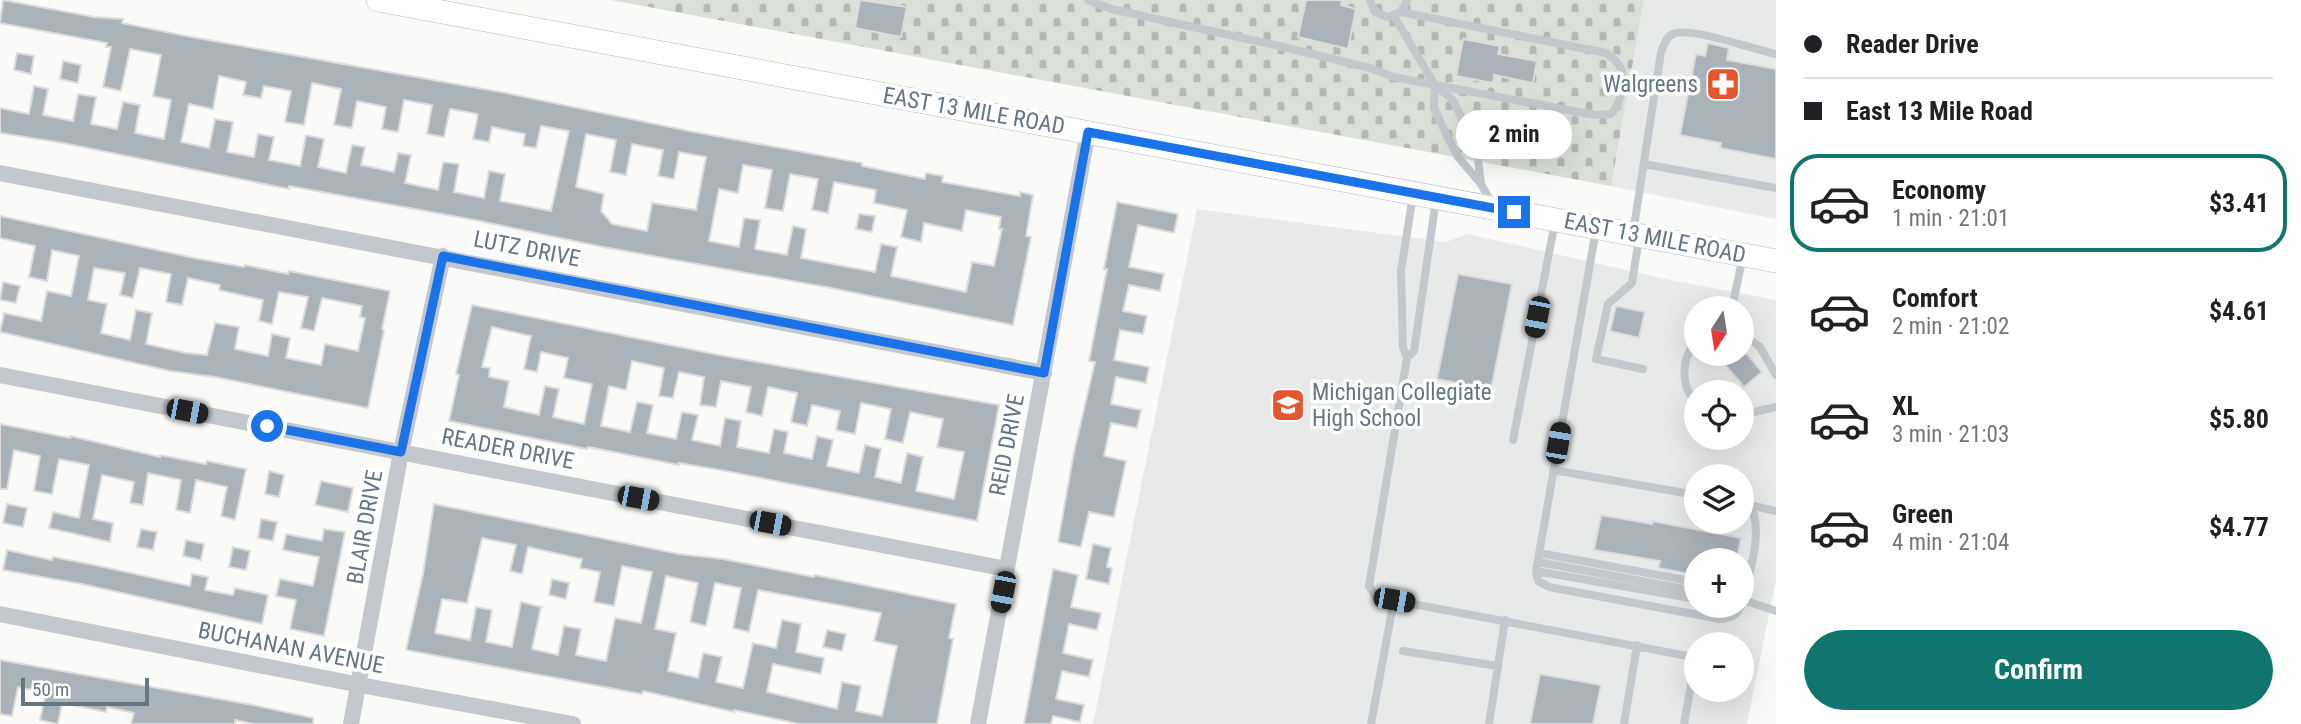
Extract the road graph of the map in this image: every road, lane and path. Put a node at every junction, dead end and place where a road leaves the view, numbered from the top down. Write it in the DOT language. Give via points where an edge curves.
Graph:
graph roads {
  1 [pos="378,0"];
  2 [pos="1088,0"];
  3 [pos="1370,0"];
  4 [pos="1407,0"];
  5 [pos="465,8"];
  6 [pos="1398,14"];
  7 [pos="1776,54"];
  8 [pos="1435,85"];
  9 [pos="1088,132"];
  10 [pos="1644,164"];
  11 [pos="0,173"];
  12 [pos="1481,184"];
  13 [pos="1776,188"];
  14 [pos="1413,193"];
  15 [pos="1436,197"];
  16 [pos="1494,208"];
  17 [pos="1556,219"];
  18 [pos="1596,227"];
  19 [pos="1636,235"];
  20 [pos="1744,255"];
  21 [pos="443,256"];
  22 [pos="1776,261"];
  23 [pos="1735,296"];
  24 [pos="1754,343"];
  25 [pos="1407,358"];
  26 [pos="1643,369"];
  27 [pos="1044,373"];
  28 [pos="0,375"];
  29 [pos="1776,375"];
  30 [pos="1776,407"];
  31 [pos="1754,412"];
  32 [pos="1513,440"];
  33 [pos="401,452"];
  34 [pos="1553,470"];
  35 [pos="1684,493"];
  36 [pos="1754,506"];
  37 [pos="1776,511"];
  38 [pos="1754,514"];
  39 [pos="1753,548"];
  40 [pos="1538,562"];
  41 [pos="1007,569"];
  42 [pos="1684,580"];
  43 [pos="1684,589"];
  44 [pos="1684,596"];
  45 [pos="1394,600"];
  46 [pos="1754,606"];
  47 [pos="1776,611"];
  48 [pos="1684,612"];
  49 [pos="0,614"];
  50 [pos="1505,620"];
  51 [pos="1637,645"];
  52 [pos="1403,651"];
  53 [pos="1498,666"];
  54 [pos="360,685"];
  55 [pos="351,724"];
  56 [pos="573,724"];
  57 [pos="978,724"];
  58 [pos="1371,724"];
  59 [pos="1489,724"];
  60 [pos="1624,724"];
  61 [pos="1684,724"];
  1 -- 5 [label="main road, EAST 13 MILE ROAD"];
  2 -- 8 [label="lane"];
  3 -- 6 [label="lane" via="1380,15"];
  4 -- 6 [label="lane"];
  5 -- 9 [label="main road, EAST 13 MILE ROAD"];
  6 -- 8 [label="lane"];
  6 -- 8 [label="lane" via="1606,53 1618,62 1623,76 1618,106 1611,114 1595,115"];
  7 -- 10 [label="lane" via="1715,37 1674,33 1661,52"];
  8 -- 12 [label="lane" via="1453,100 1477,151"];
  8 -- 12 [label="lane" via="1434,108 1458,157"];
  9 -- 14 [label="main road, EAST 13 MILE ROAD"];
  9 -- 27 [label="street, REID DRIVE"];
  10 -- 13 [label="lane"];
  10 -- 19 [label="lane"];
  11 -- 21 [label="street, LUTZ DRIVE"];
  12 -- 16 [label="lane"];
  14 -- 15 [label="main road, EAST 13 MILE ROAD"];
  14 -- 25 [label="lane" via="1401,271"];
  15 -- 16 [label="main road, EAST 13 MILE ROAD"];
  15 -- 25 [label="lane" via="1414,351"];
  16 -- 17 [label="main road, EAST 13 MILE ROAD"];
  17 -- 18 [label="main road, EAST 13 MILE ROAD"];
  17 -- 32 [label="lane"];
  18 -- 19 [label="main road, EAST 13 MILE ROAD"];
  18 -- 34 [label="lane"];
  19 -- 20 [label="main road, EAST 13 MILE ROAD"];
  19 -- 26 [label="lane" via="1632,284 1608,304 1596,359"];
  20 -- 22 [label="main road, EAST 13 MILE ROAD"];
  20 -- 23 [label="lane"];
  21 -- 27 [label="street, LUTZ DRIVE"];
  21 -- 33 [label="street, BLAIR DRIVE"];
  24 -- 29 [label="lane"];
  25 -- 45 [label="lane" via="1369,586 1376,597"];
  27 -- 41 [label="street, REID DRIVE"];
  28 -- 33 [label="street, READER DRIVE"];
  30 -- 31 [label="lane"];
  33 -- 41 [label="street, READER DRIVE"];
  33 -- 54 [label="street, BLAIR DRIVE"];
  34 -- 35 [label="lane"];
  34 -- 40 [label="lane"];
  36 -- 37 [label="lane"];
  38 -- 39 [label="lane"];
  40 -- 42 [label="lane"];
  40 -- 43 [label="lane"];
  40 -- 44 [label="lane"];
  40 -- 48 [label="lane" via="1538,581 1549,587"];
  41 -- 57 [label="street, REID DRIVE"];
  45 -- 50 [label="lane"];
  45 -- 58 [label="lane"];
  46 -- 47 [label="lane"];
  49 -- 54 [label="street, BUCHANAN AVENUE"];
  50 -- 51 [label="lane"];
  50 -- 53 [label="lane"];
  51 -- 60 [label="lane"];
  51 -- 61 [label="lane" via="1693,657"];
  52 -- 53 [label="lane"];
  53 -- 59 [label="lane"];
  54 -- 55 [label="street, BLAIR DRIVE"];
  54 -- 56 [label="street, BUCHANAN AVENUE"];
}
